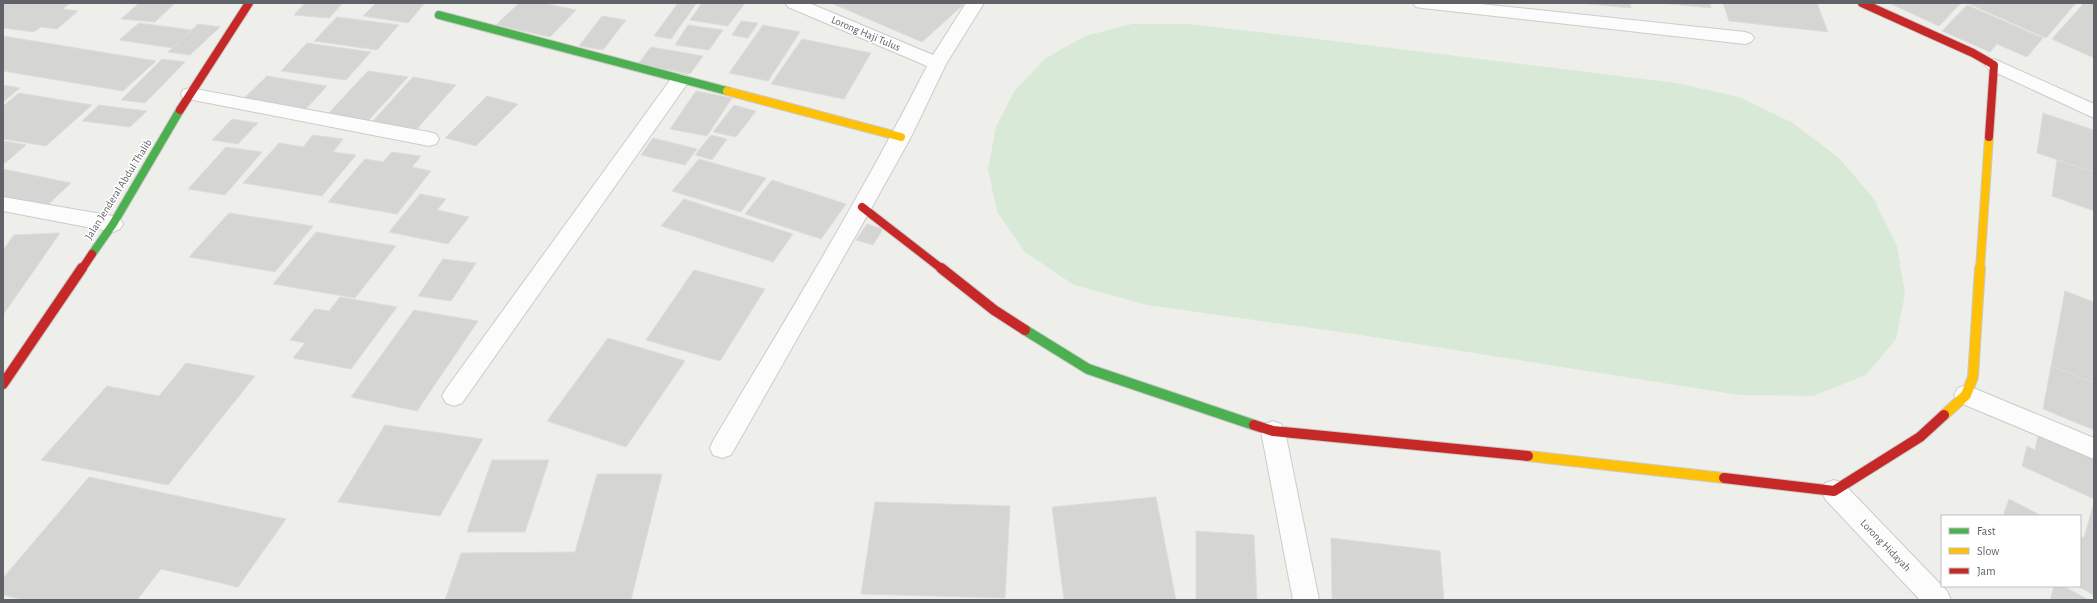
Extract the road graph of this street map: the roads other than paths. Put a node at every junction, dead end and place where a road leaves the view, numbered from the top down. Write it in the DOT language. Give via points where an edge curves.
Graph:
graph roads {
  1 [pos="249,3"];
  2 [pos="794,3"];
  3 [pos="975,3"];
  4 [pos="1422,3"];
  5 [pos="1862,3"];
  6 [pos="439,15"];
  7 [pos="1745,38"];
  8 [pos="937,64"];
  9 [pos="1994,65"];
  10 [pos="680,80"];
  11 [pos="190,94"];
  12 [pos="2094,112"];
  13 [pos="901,137"];
  14 [pos="429,139"];
  15 [pos="3,204"];
  16 [pos="862,207"];
  17 [pos="113,224"];
  18 [pos="3,384"];
  19 [pos="1966,395"];
  20 [pos="454,396"];
  21 [pos="1273,431"];
  22 [pos="722,448"];
  23 [pos="2094,449"];
  24 [pos="1834,491"];
  25 [pos="1306,600"];
  26 [pos="1938,600"];
  1 -- 11 [label="street, Jalan Jenderal Abdul Thalib"];
  2 -- 8 [label="street, Lorong Haji Tulus"];
  3 -- 8 [label="street"];
  4 -- 7 [label="street"];
  5 -- 9 [label="street"];
  6 -- 10 [label="street"];
  8 -- 13 [label="street"];
  9 -- 12 [label="street"];
  9 -- 19 [label="street" via="1973,377"];
  10 -- 13 [label="street"];
  10 -- 20 [label="street"];
  11 -- 14 [label="street"];
  11 -- 17 [label="street, Jalan Jenderal Abdul Thalib"];
  13 -- 16 [label="street"];
  15 -- 17 [label="street"];
  16 -- 21 [label="street" via="994,310 1088,369"];
  16 -- 22 [label="street"];
  17 -- 18 [label="street, Jalan Jenderal Abdul Thalib"];
  19 -- 23 [label="street"];
  19 -- 24 [label="street" via="1920,437"];
  21 -- 24 [label="street" via="1451,447"];
  21 -- 25 [label="street"];
  24 -- 26 [label="street, Lorong Hidayah"];
}
